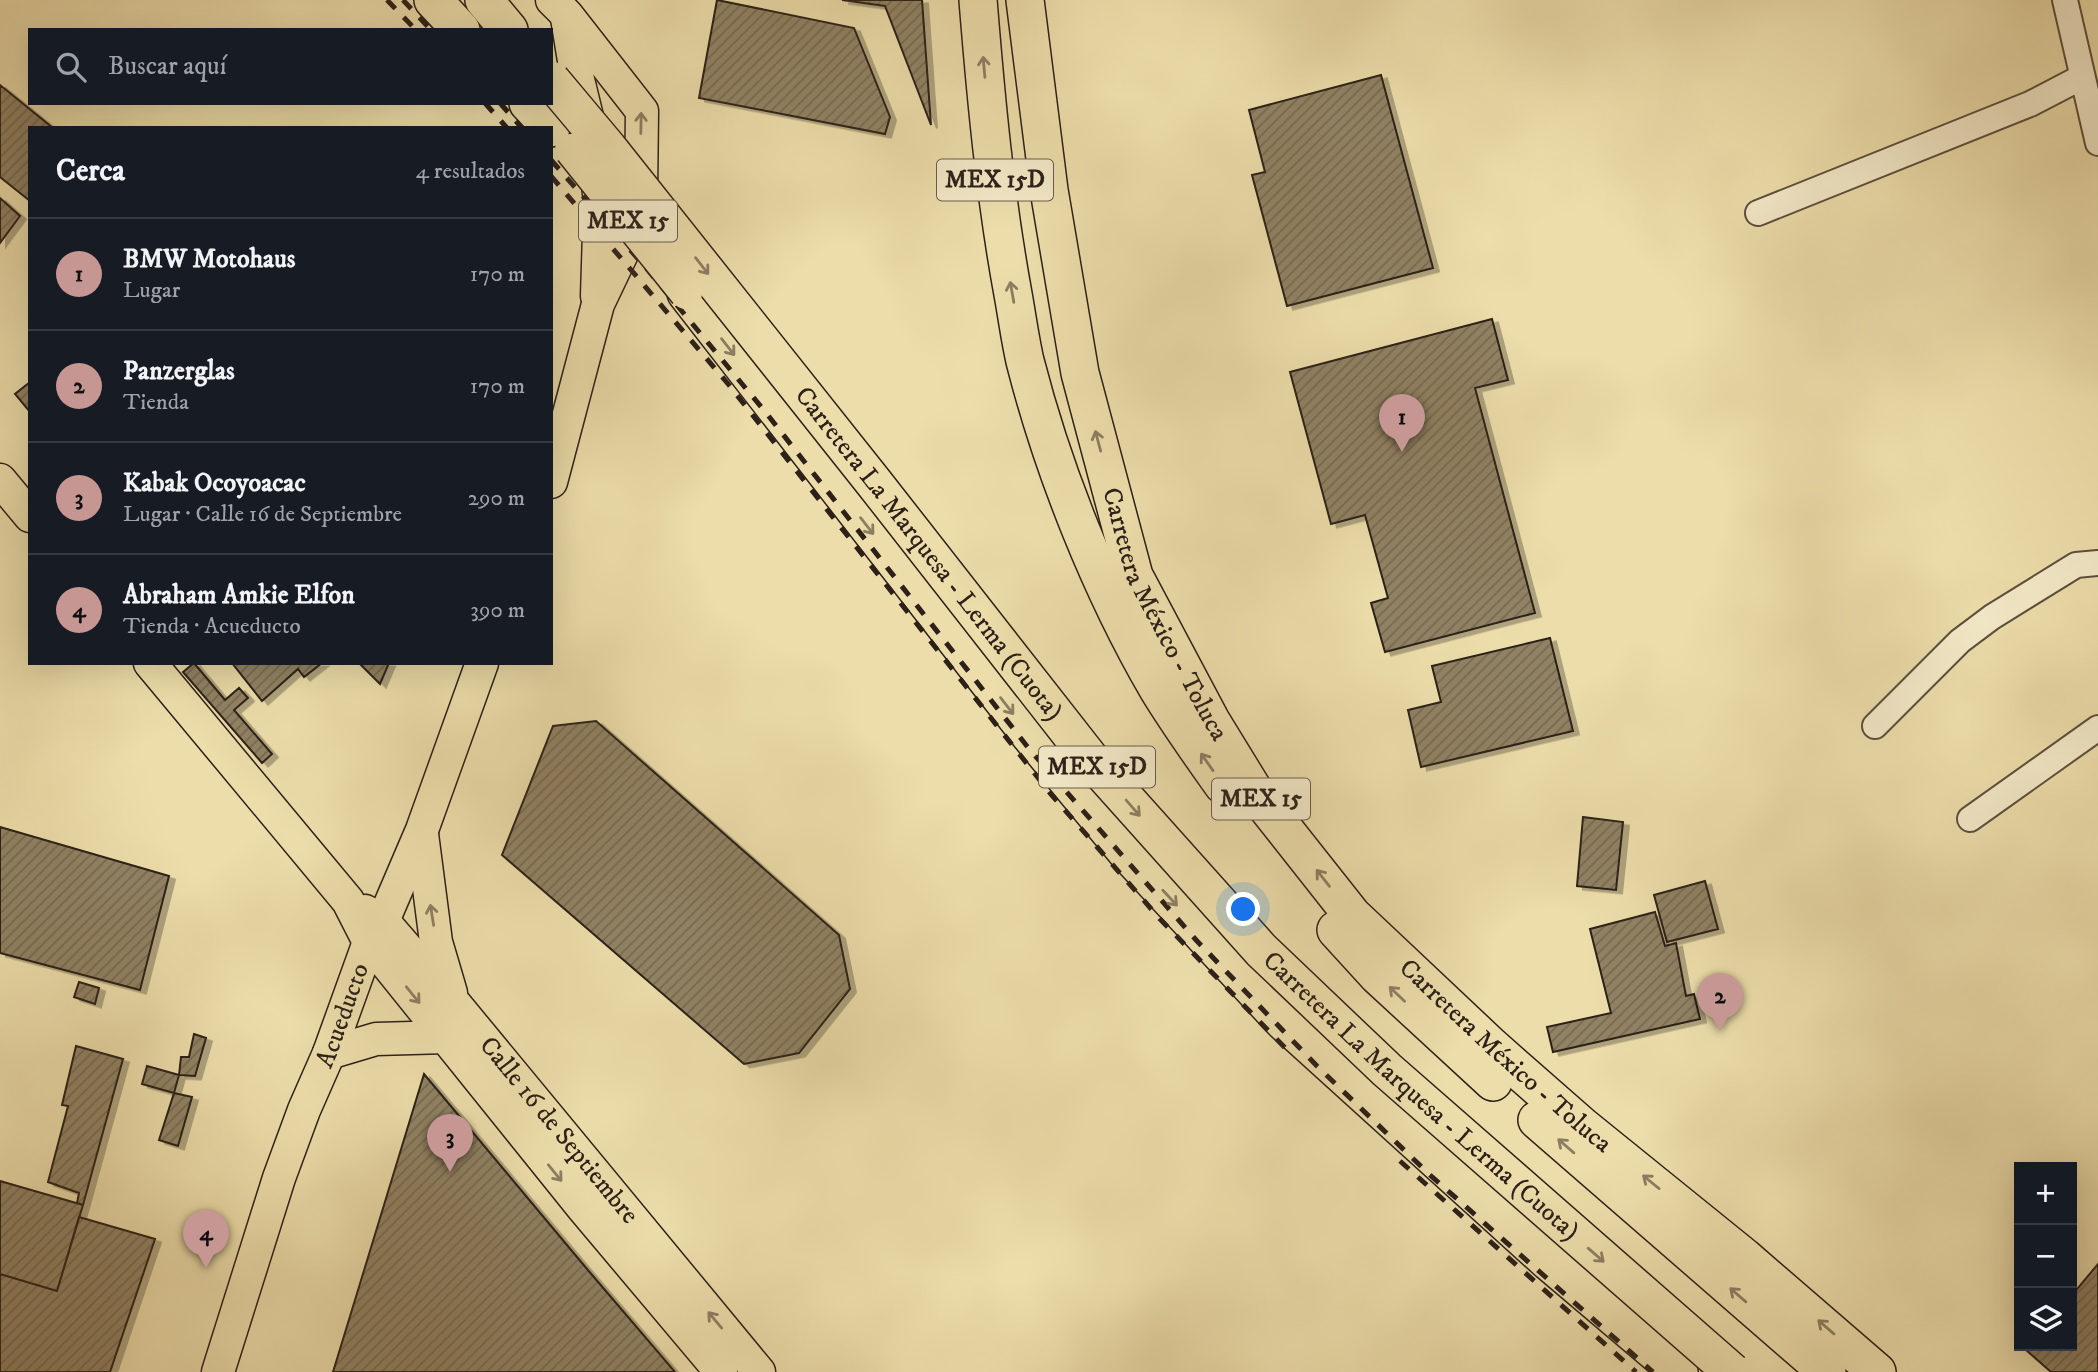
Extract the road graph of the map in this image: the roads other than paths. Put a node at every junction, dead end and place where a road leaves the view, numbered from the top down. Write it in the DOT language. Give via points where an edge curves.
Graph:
graph roads {
  1 [pos="433,0"];
  2 [pos="484,0"];
  3 [pos="978,0"];
  4 [pos="1025,0"];
  5 [pos="2065,0"];
  6 [pos="560,7"];
  7 [pos="459,28"];
  8 [pos="507,28"];
  9 [pos="2081,77"];
  10 [pos="553,82"];
  11 [pos="530,105"];
  12 [pos="550,126"];
  13 [pos="558,135"];
  14 [pos="2098,143"];
  15 [pos="1758,213"];
  16 [pos="686,293"];
  17 [pos="597,304"];
  18 [pos="553,474"];
  19 [pos="0,480"];
  20 [pos="28,514"];
  21 [pos="2098,563"];
  22 [pos="152,665"];
  23 [pos="481,665"];
  24 [pos="1875,726"];
  25 [pos="2098,728"];
  26 [pos="1970,819"];
  27 [pos="422,830"];
  28 [pos="376,932"];
  29 [pos="455,1004"];
  30 [pos="447,1037"];
  31 [pos="329,1053"];
  32 [pos="218,1372"];
  33 [pos="721,1372"];
  34 [pos="759,1372"];
  35 [pos="1679,1372"];
  36 [pos="1732,1372"];
  37 [pos="1827,1372"];
  38 [pos="1877,1372"];
  1 -- 7 [label="highway"];
  2 -- 8 [label="highway"];
  37 -- 3 [label="highway, MEX 15D, one-way" via="1378,976 1312,903 1244,815 1158,689 1088,546 1024,359 999,222"];
  38 -- 4 [label="highway, Carretera México - Toluca / MEX 15, one-way" via="1572,1118 1352,915 1254,791 1225,745 1134,576 1098,443 1080,373 1049,190"];
  5 -- 9 [label="street"];
  6 -- 17 [label="main road" via="589,125 600,201"];
  17 -- 6 [label="main road, one-way" via="629,239 641,194 642,111"];
  9 -- 14 [label="street"];
  9 -- 15 [label="street" via="2030,104"];
  10 -- 36 [label="highway, Carretera La Marquesa - Lerma (Cuota) / MEX 15D, one-way, bridge" via="1091,760 1252,941 1387,1070"];
  11 -- 12 [label="highway, MEX 15"];
  13 -- 16 [label="main road, MEX 15, bridge"];
  16 -- 35 [label="highway, MEX 15, one-way" via="1029,734 1129,855 1283,1021 1549,1262"];
  17 -- 18 [label="main road"];
  19 -- 20 [label="main road"];
  21 -- 24 [label="street" via="2076,565 1992,617 1960,641"];
  22 -- 28 [label="main road, Calle 16 de Septiembre"];
  23 -- 27 [label="main road, Acueducto"];
  25 -- 26 [label="street"];
  27 -- 28 [label="main road, Acueducto"];
  29 -- 27 [label="main road, one-way" via="436,942"];
  28 -- 29 [label="main road, Calle 16 de Septiembre"];
  28 -- 30 [label="main road, Calle 16 de Septiembre, one-way"];
  28 -- 31 [label="main road, Acueducto"];
  34 -- 29 [label="main road, Calle 16 de Septiembre, one-way"];
  30 -- 31 [label="main road" via="376,1039"];
  30 -- 33 [label="main road, Calle 16 de Septiembre, one-way"];
  31 -- 32 [label="main road, Acueducto" via="279,1178"];
}
